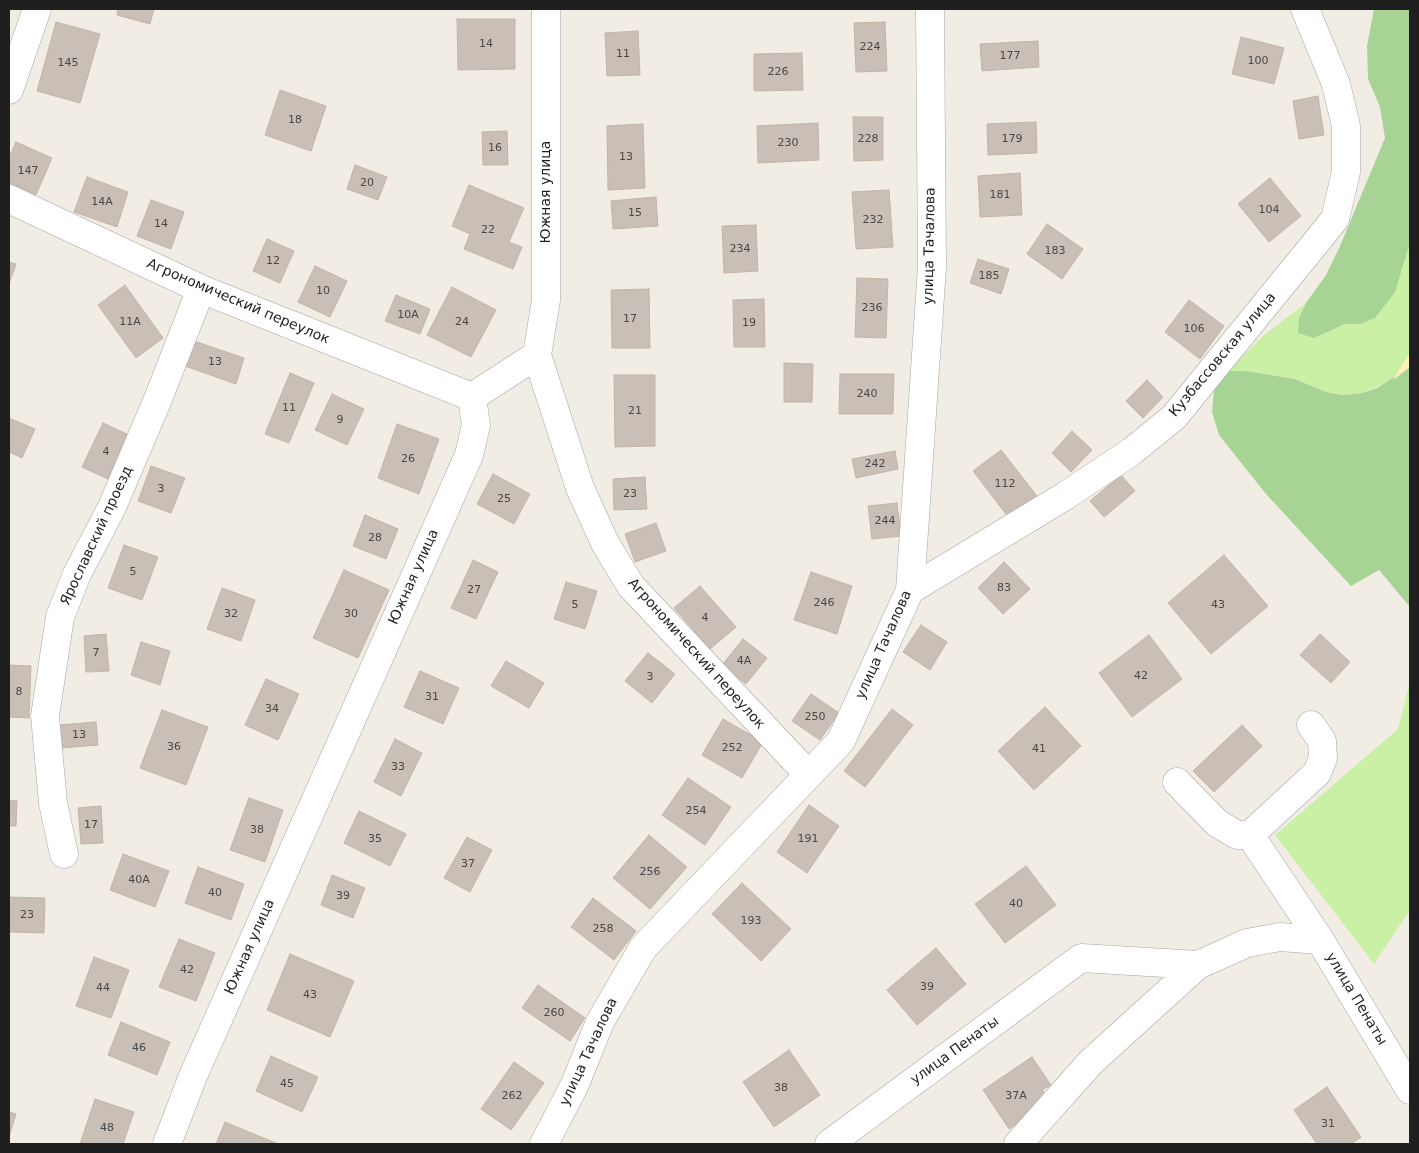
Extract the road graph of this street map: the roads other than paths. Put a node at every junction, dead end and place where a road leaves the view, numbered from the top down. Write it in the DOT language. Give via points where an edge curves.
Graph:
graph roads {
  1 [pos="37,9"];
  2 [pos="546,9"];
  3 [pos="930,9"];
  4 [pos="1305,9"];
  5 [pos="9,90"];
  6 [pos="9,198"];
  7 [pos="201,289"];
  8 [pos="537,355"];
  9 [pos="472,397"];
  10 [pos="910,590"];
  11 [pos="1311,725"];
  12 [pos="808,774"];
  13 [pos="1177,782"];
  14 [pos="1250,835"];
  15 [pos="64,854"];
  16 [pos="1320,940"];
  17 [pos="1198,964"];
  18 [pos="1410,1090"];
  19 [pos="167,1144"];
  20 [pos="544,1144"];
  21 [pos="829,1144"];
  22 [pos="1018,1144"];
  1 -- 5 [label="street"];
  2 -- 8 [label="street, Южная улица" via="546,300"];
  3 -- 10 [label="street, улица Тачалова" via="932,268"];
  4 -- 10 [label="street, Кузбассовская улица" via="1336,84 1346,126 1346,172 1335,218 1174,417 1131,452 1065,496"];
  6 -- 7 [label="street, Агрономический переулок"];
  7 -- 9 [label="street, Агрономический переулок"];
  7 -- 15 [label="street, Ярославский проезд" via="112,507 77,574 60,617 45,716 53,803"];
  8 -- 9 [label="street"];
  8 -- 12 [label="street, Агрономический переулок" via="580,488 605,543 631,586"];
  9 -- 19 [label="street, Южная улица" via="476,425 469,455 222,1012"];
  10 -- 12 [label="street, улица Тачалова" via="841,741"];
  11 -- 14 [label="street" via="1322,741 1324,758 1317,773"];
  12 -- 20 [label="street, улица Тачалова" via="643,948 600,1022 575,1084"];
  13 -- 14 [label="street" via="1217,823 1237,834"];
  14 -- 16 [label="street, улица Пенаты"];
  16 -- 17 [label="street" via="1280,937 1248,943"];
  16 -- 18 [label="street, улица Пенаты"];
  17 -- 21 [label="street, улица Пенаты" via="1081,958"];
  17 -- 22 [label="street" via="1091,1062"];
}
